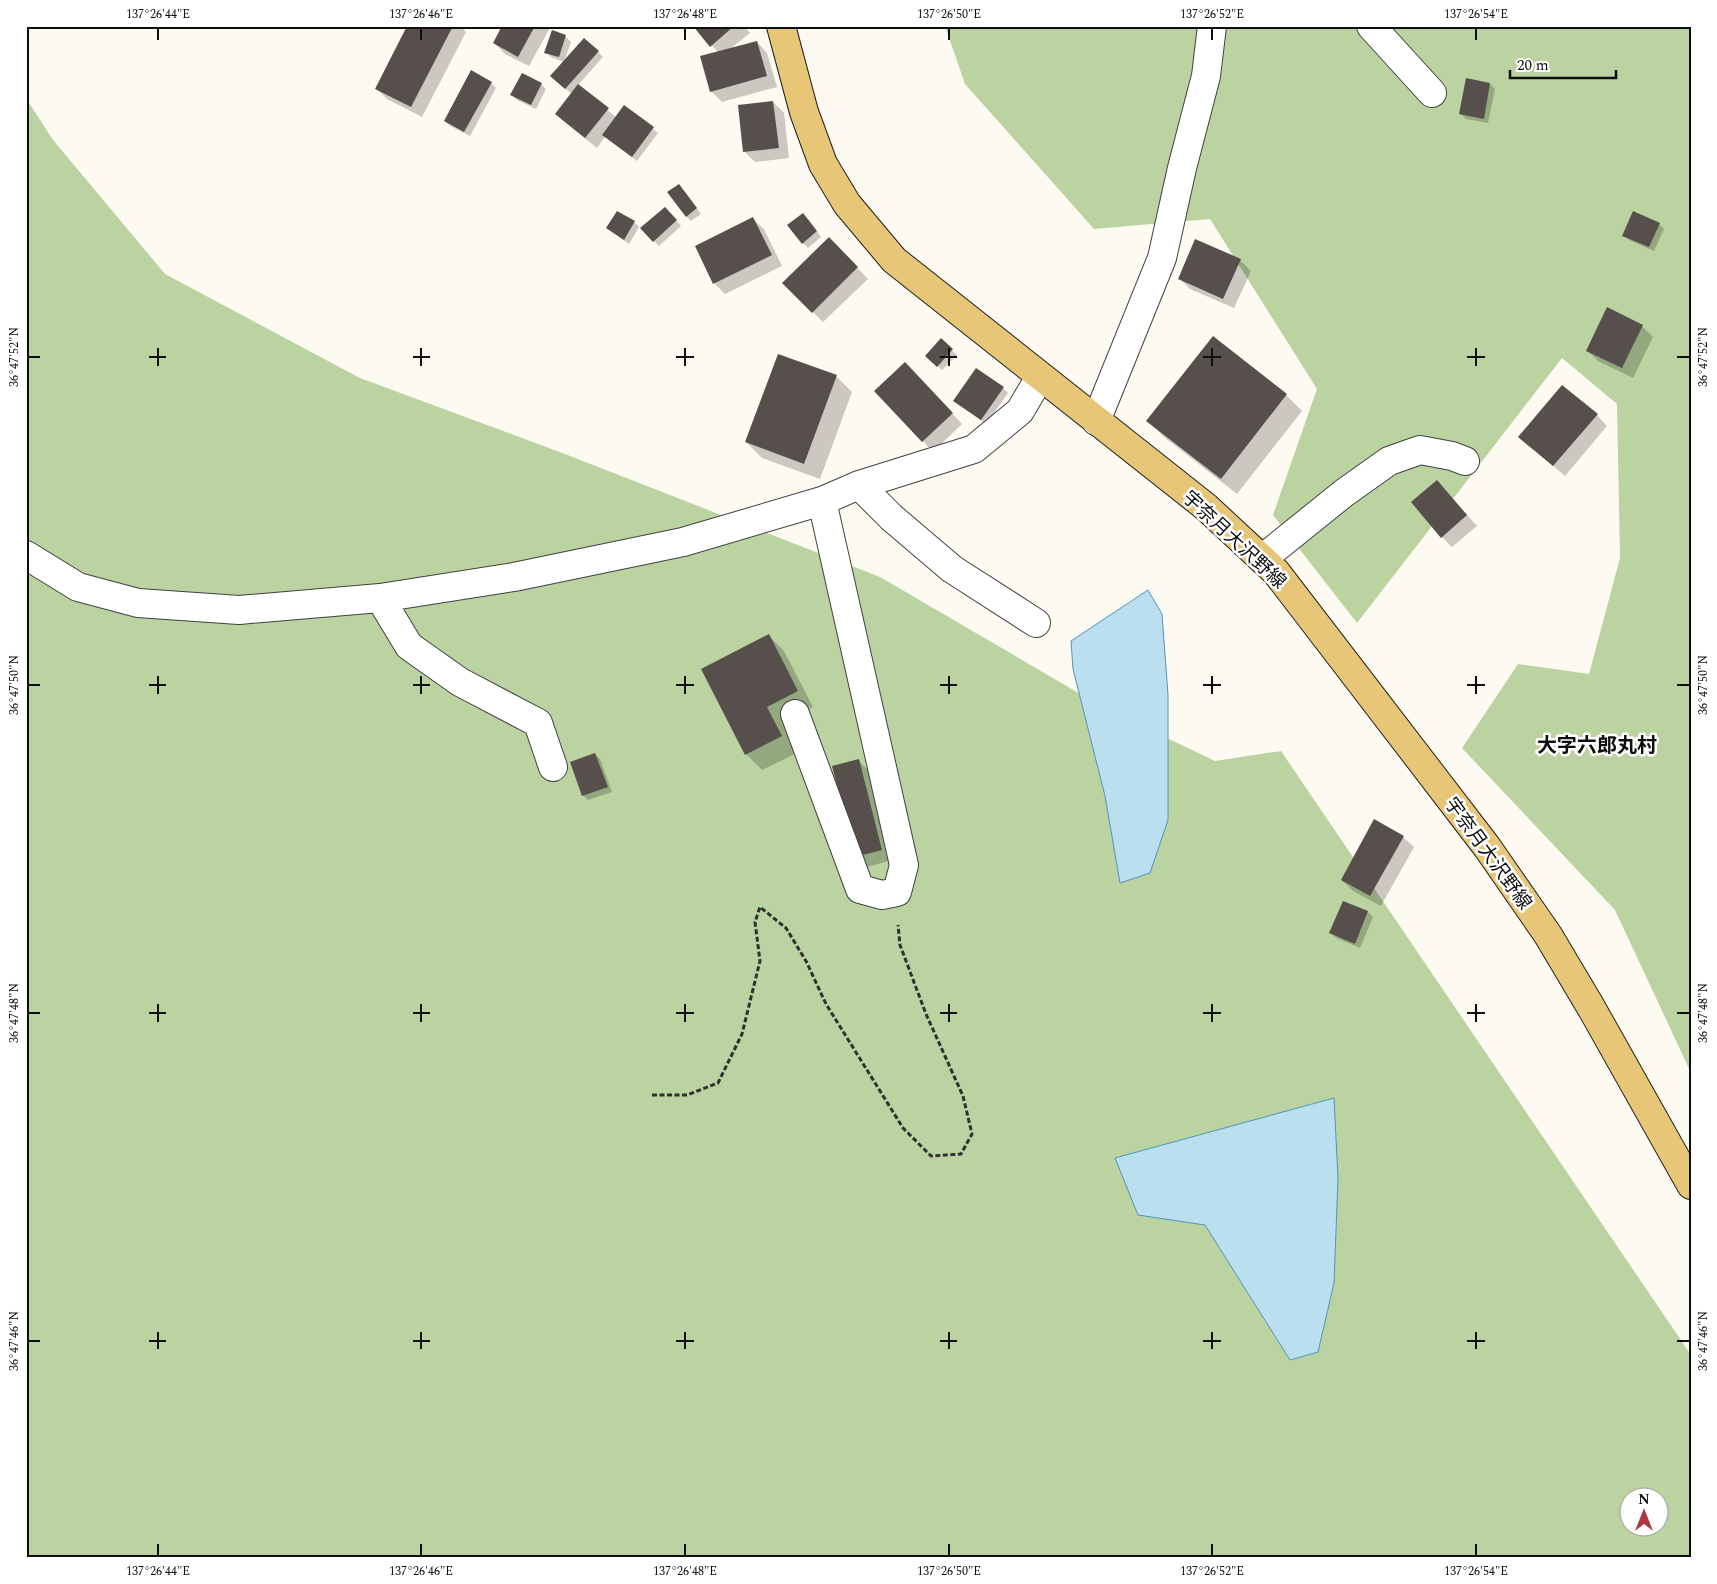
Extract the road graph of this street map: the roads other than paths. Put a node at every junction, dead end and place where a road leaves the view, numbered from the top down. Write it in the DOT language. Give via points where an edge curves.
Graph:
graph roads {
  1 [pos="781,26"];
  2 [pos="1212,26"];
  3 [pos="1371,26"];
  4 [pos="1432,93"];
  5 [pos="1040,376"];
  6 [pos="1096,421"];
  7 [pos="1465,461"];
  8 [pos="859,485"];
  9 [pos="822,501"];
  10 [pos="26,555"];
  11 [pos="1262,560"];
  12 [pos="380,598"];
  13 [pos="1036,623"];
  14 [pos="795,714"];
  15 [pos="553,766"];
  16 [pos="1691,1185"];
  1 -- 5 [label="main road, 宇奈月大沢野線" via="804,112 823,164 847,204 894,260"];
  2 -- 6 [label="street" via="1206,76 1162,258"];
  3 -- 4 [label="street"];
  5 -- 6 [label="main road, 宇奈月大沢野線"];
  5 -- 8 [label="street" via="1020,411 974,449"];
  6 -- 11 [label="main road, 宇奈月大沢野線" via="1206,507"];
  7 -- 11 [label="street" via="1420,450 1389,461"];
  8 -- 9 [label="street"];
  8 -- 13 [label="street" via="890,517 952,570"];
  9 -- 12 [label="street" via="683,542 514,577"];
  9 -- 14 [label="street" via="904,865 897,892 882,895 860,889"];
  10 -- 12 [label="street" via="78,587 138,602 240,610"];
  11 -- 16 [label="main road, 宇奈月大沢野線" via="1276,572 1385,712 1487,847 1548,935"];
  12 -- 15 [label="street" via="409,646 460,682 538,723"];
}
